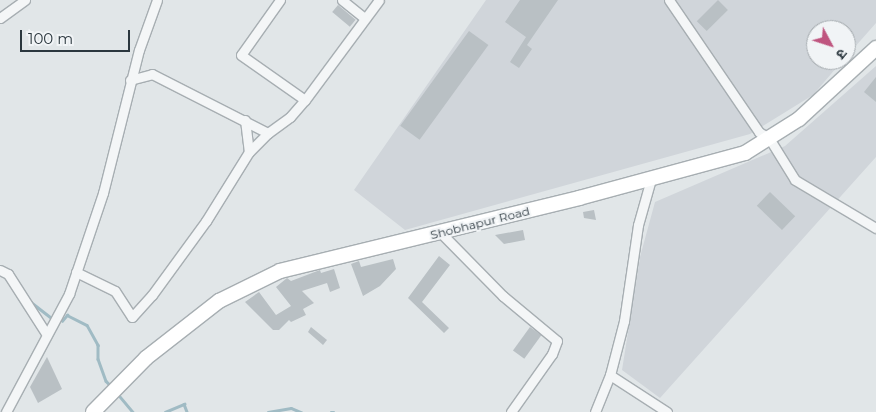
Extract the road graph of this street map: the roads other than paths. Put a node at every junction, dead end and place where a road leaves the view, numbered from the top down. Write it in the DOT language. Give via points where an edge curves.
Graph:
graph roads {
  1 [pos="25,0"];
  2 [pos="157,0"];
  3 [pos="280,0"];
  4 [pos="342,0"];
  5 [pos="379,0"];
  6 [pos="669,0"];
  7 [pos="0,18"];
  8 [pos="364,18"];
  9 [pos="876,48"];
  10 [pos="130,80"];
  11 [pos="305,100"];
  12 [pos="245,120"];
  13 [pos="268,133"];
  14 [pos="769,138"];
  15 [pos="249,152"];
  16 [pos="651,178"];
  17 [pos="876,228"];
  18 [pos="440,232"];
  19 [pos="0,270"];
  20 [pos="76,272"];
  21 [pos="47,335"];
  22 [pos="610,375"];
  23 [pos="6,412"];
  24 [pos="93,412"];
  25 [pos="511,412"];
  26 [pos="595,412"];
  27 [pos="667,412"];
  1 -- 7 [label="street"];
  2 -- 10 [label="street"];
  3 -- 11 [label="street" via="241,55"];
  4 -- 8 [label="street"];
  5 -- 8 [label="street"];
  6 -- 14 [label="street" via="759,132"];
  8 -- 11 [label="street"];
  9 -- 14 [label="main road, Shobhapur Road" via="800,119"];
  10 -- 12 [label="street" via="152,74"];
  10 -- 20 [label="street" via="103,193"];
  11 -- 13 [label="street" via="290,117"];
  12 -- 13 [label="street"];
  12 -- 15 [label="street"];
  13 -- 15 [label="street"];
  14 -- 16 [label="main road, Shobhapur Road" via="746,153"];
  14 -- 17 [label="street" via="795,180"];
  15 -- 20 [label="street" via="206,221 132,317 115,291"];
  16 -- 18 [label="main road, Shobhapur Road"];
  16 -- 22 [label="street" via="638,225 624,321"];
  18 -- 24 [label="main road, Shobhapur Road" via="340,255 271,276 219,301 146,358"];
  18 -- 25 [label="street" via="503,296 556,341 552,354"];
  19 -- 21 [label="street" via="8,274"];
  20 -- 21 [label="street" via="69,294"];
  21 -- 23 [label="street"];
  22 -- 26 [label="street"];
  22 -- 27 [label="street"];
}
